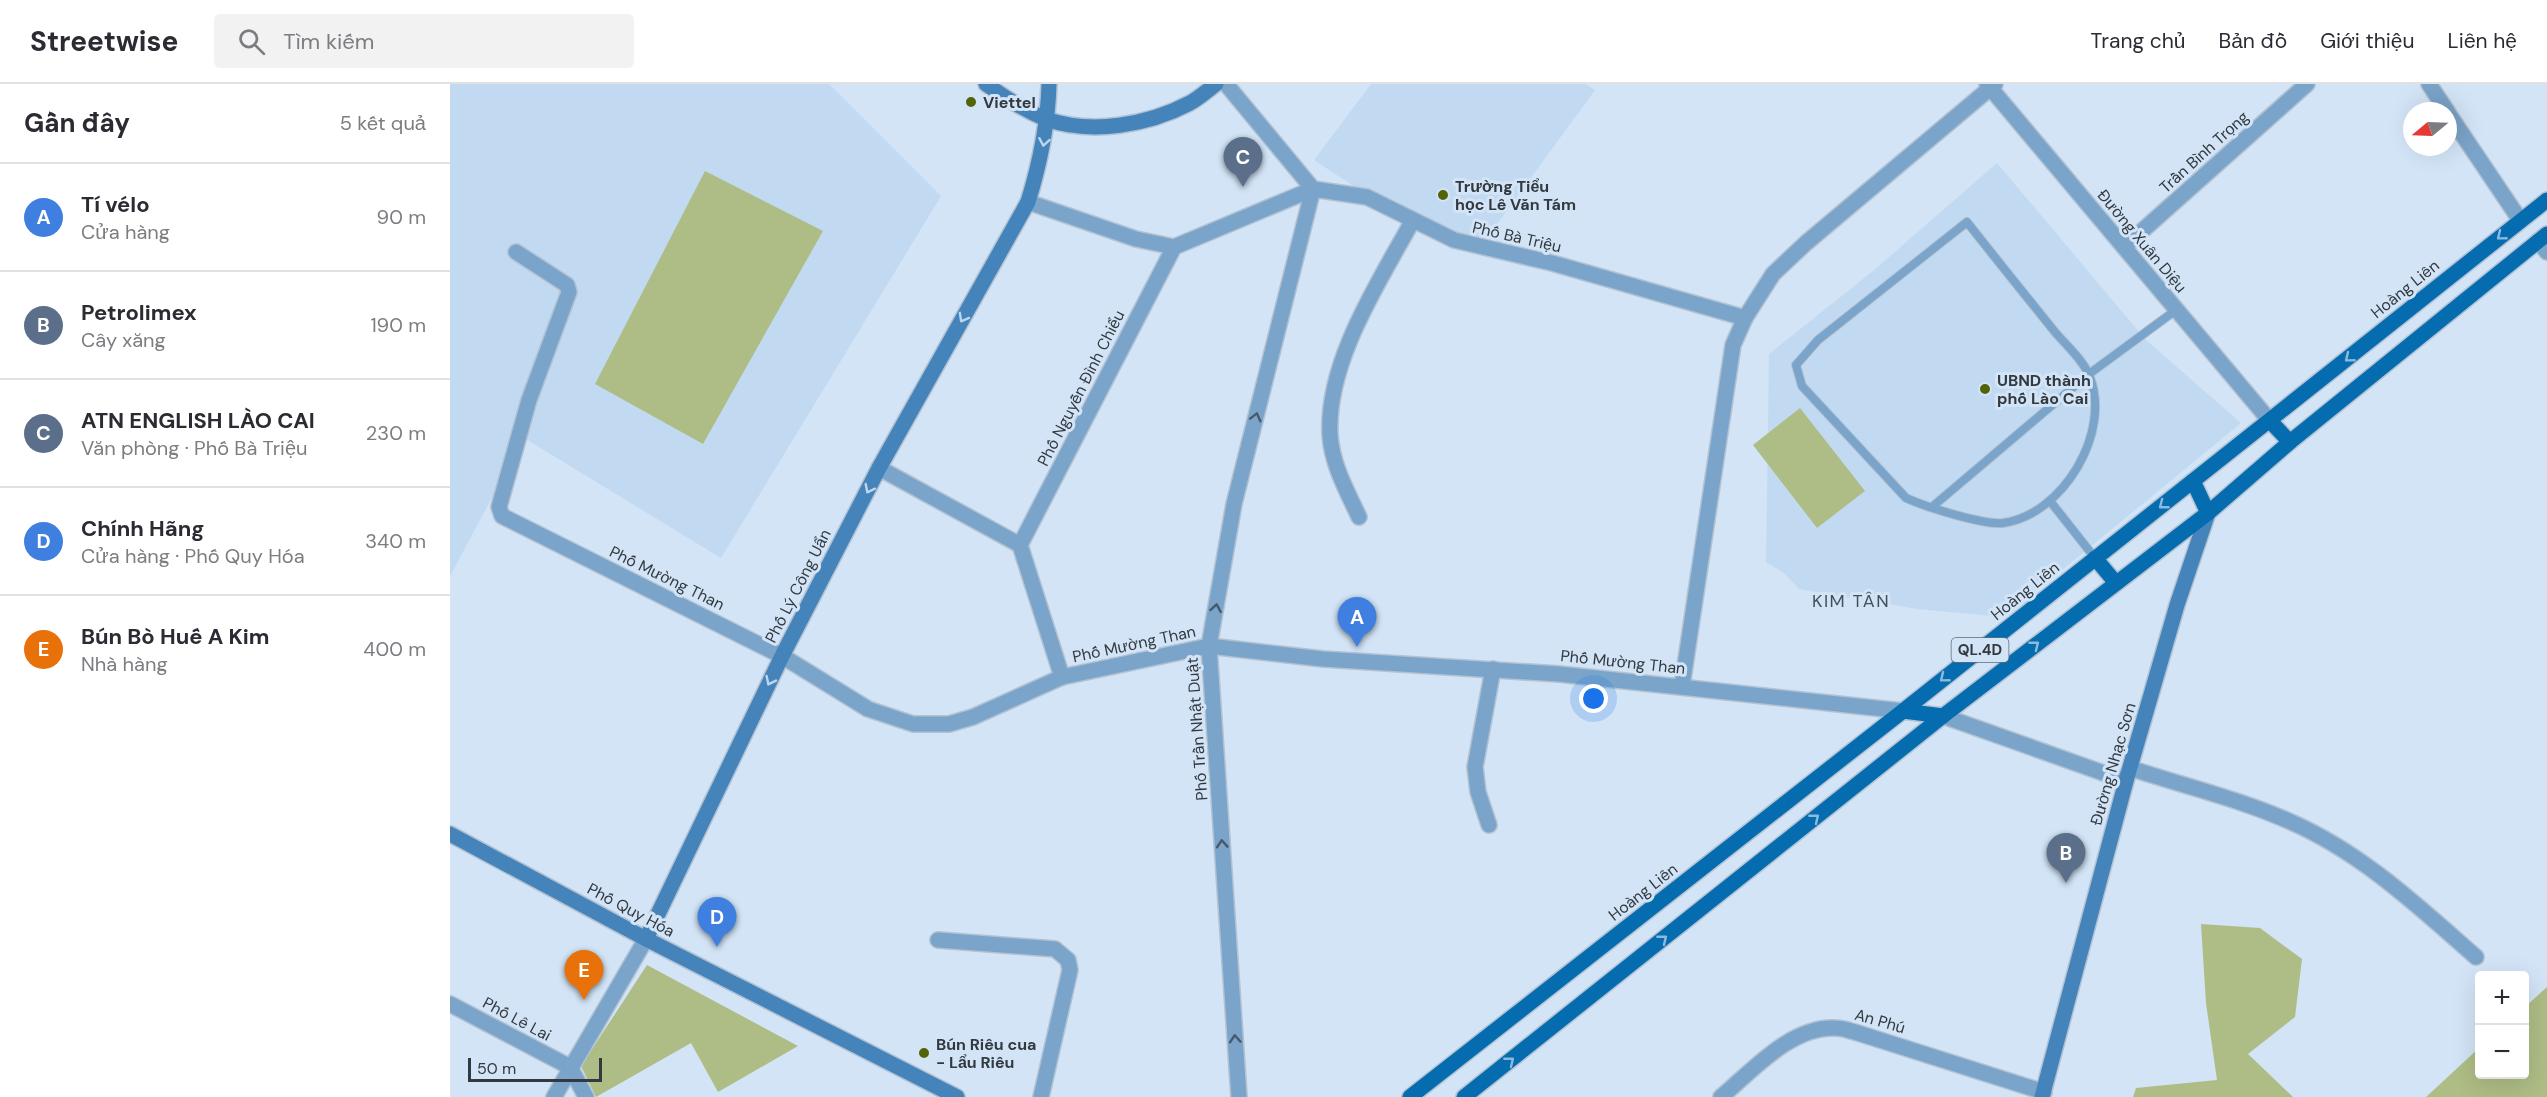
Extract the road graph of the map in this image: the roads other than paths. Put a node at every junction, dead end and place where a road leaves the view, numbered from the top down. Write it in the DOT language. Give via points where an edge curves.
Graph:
graph roads {
  1 [pos="986,84"];
  2 [pos="1049,84"];
  3 [pos="1216,84"];
  4 [pos="1226,84"];
  5 [pos="2307,84"];
  6 [pos="2429,84"];
  7 [pos="1991,85"];
  8 [pos="2441,102"];
  9 [pos="1048,119"];
  10 [pos="2457,127"];
  11 [pos="1313,189"];
  12 [pos="2547,200"];
  13 [pos="1028,202"];
  14 [pos="1413,220"];
  15 [pos="2520,220"];
  16 [pos="2544,242"];
  17 [pos="1174,247"];
  18 [pos="2124,247"];
  19 [pos="516,252"];
  20 [pos="2176,310"];
  21 [pos="1745,318"];
  22 [pos="2089,374"];
  23 [pos="2270,421"];
  24 [pos="2290,442"];
  25 [pos="879,468"];
  26 [pos="2193,482"];
  27 [pos="2050,501"];
  28 [pos="1932,507"];
  29 [pos="2208,513"];
  30 [pos="1359,517"];
  31 [pos="1020,545"];
  32 [pos="2095,558"];
  33 [pos="2116,583"];
  34 [pos="1209,646"];
  35 [pos="782,656"];
  36 [pos="1493,669"];
  37 [pos="1062,677"];
  38 [pos="1682,686"];
  39 [pos="1903,711"];
  40 [pos="1943,716"];
  41 [pos="2128,774"];
  42 [pos="1489,825"];
  43 [pos="450,834"];
  44 [pos="646,939"];
  45 [pos="938,940"];
  46 [pos="2476,957"];
  47 [pos="450,1004"];
  48 [pos="570,1067"];
  49 [pos="2043,1094"];
  50 [pos="1723,1096"];
  51 [pos="554,1097"];
  52 [pos="586,1097"];
  53 [pos="957,1097"];
  54 [pos="1041,1097"];
  55 [pos="1239,1097"];
  56 [pos="1410,1097"];
  57 [pos="1464,1097"];
  1 -- 9 [label="main road" via="1013,103"];
  2 -- 9 [label="main road, Phố Lý Công Uẩn"];
  3 -- 9 [label="main road" via="1192,102 1159,117 1123,125 1087,126"];
  4 -- 11 [label="street"];
  5 -- 18 [label="street, Trần Bình Trọng"];
  6 -- 8 [label="street"];
  7 -- 18 [label="street, Đường Xuân Diệu"];
  7 -- 21 [label="street" via="1781,266"];
  9 -- 13 [label="main road, Phố Lý Công Uẩn, one-way"];
  10 -- 15 [label="street"];
  11 -- 14 [label="street, Phố Bà Triệu" via="1367,197"];
  11 -- 17 [label="street"];
  34 -- 11 [label="street, Phố Trần Nhật Duật, one-way" via="1234,504"];
  12 -- 15 [label="main road, Hoàng Liên / QL.4D"];
  13 -- 17 [label="street" via="1136,239"];
  13 -- 25 [label="main road, Phố Lý Công Uẩn, one-way"];
  14 -- 21 [label="street, Phố Bà Triệu" via="1454,240 1552,263"];
  14 -- 30 [label="street" via="1369,300 1332,393 1330,436 1337,470"];
  15 -- 16 [label="main road"];
  15 -- 23 [label="main road, Hoàng Liên / QL.4D, one-way"];
  16 -- 24 [label="main road, QL.4D"];
  17 -- 31 [label="street, Phố Nguyễn Đình Chiểu"];
  18 -- 20 [label="street, Đường Xuân Diệu"];
  19 -- 35 [label="street, Phố Mường Than" via="567,285 569,292 529,400 499,507 502,516"];
  20 -- 22 [label="lane"];
  20 -- 23 [label="street, Đường Xuân Diệu"];
  21 -- 38 [label="street" via="1733,345"];
  22 -- 27 [label="lane" via="2097,409 2086,453"];
  22 -- 28 [label="lane"];
  22 -- 28 [label="lane" via="1967,222 1818,340 1796,365 1802,386 1906,498"];
  23 -- 24 [label="main road"];
  23 -- 26 [label="main road, Hoàng Liên / QL.4D"];
  24 -- 29 [label="main road, QL.4D"];
  25 -- 31 [label="street"];
  25 -- 35 [label="main road, Phố Lý Công Uẩn, one-way"];
  26 -- 29 [label="main road"];
  26 -- 32 [label="main road, Hoàng Liên / QL.4D, one-way"];
  27 -- 28 [label="lane" via="2028,515 2003,523"];
  27 -- 32 [label="lane"];
  29 -- 33 [label="main road, QL.4D"];
  29 -- 41 [label="main road, Đường Nhạc Sơn"];
  31 -- 37 [label="street"];
  32 -- 33 [label="main road"];
  32 -- 39 [label="main road, Hoàng Liên / QL.4D, one-way"];
  40 -- 33 [label="main road, QL.4D, one-way"];
  34 -- 36 [label="street, Phố Mường Than"];
  34 -- 37 [label="street, Phố Mường Than"];
  55 -- 34 [label="street, Phố Trần Nhật Duật, one-way"];
  35 -- 37 [label="street, Phố Mường Than" via="868,709 912,724 949,724 973,717"];
  35 -- 44 [label="main road, Phố Lý Công Uẩn, one-way"];
  36 -- 38 [label="street, Phố Mường Than"];
  36 -- 42 [label="street" via="1475,767"];
  38 -- 39 [label="street, Phố Mường Than"];
  39 -- 40 [label="main road"];
  39 -- 56 [label="main road, Hoàng Liên / QL.4D"];
  40 -- 41 [label="street"];
  57 -- 40 [label="main road, QL.4D, one-way"];
  41 -- 46 [label="street" via="2291,822 2326,840 2411,900"];
  41 -- 49 [label="main road, Đường Nhạc Sơn"];
  43 -- 44 [label="main road, Phố Quy Hóa"];
  44 -- 48 [label="street, Phố Lý Công Uẩn"];
  44 -- 53 [label="main road, Phố Quy Hóa"];
  45 -- 54 [label="street" via="1055,949 1068,960 1070,970"];
  47 -- 48 [label="street, Phố Lê Lai"];
  48 -- 51 [label="street, Phố Lý Công Uẩn"];
  48 -- 52 [label="street"];
  49 -- 50 [label="street, An Phú" via="1835,1028 1817,1030 1789,1042"];
}
